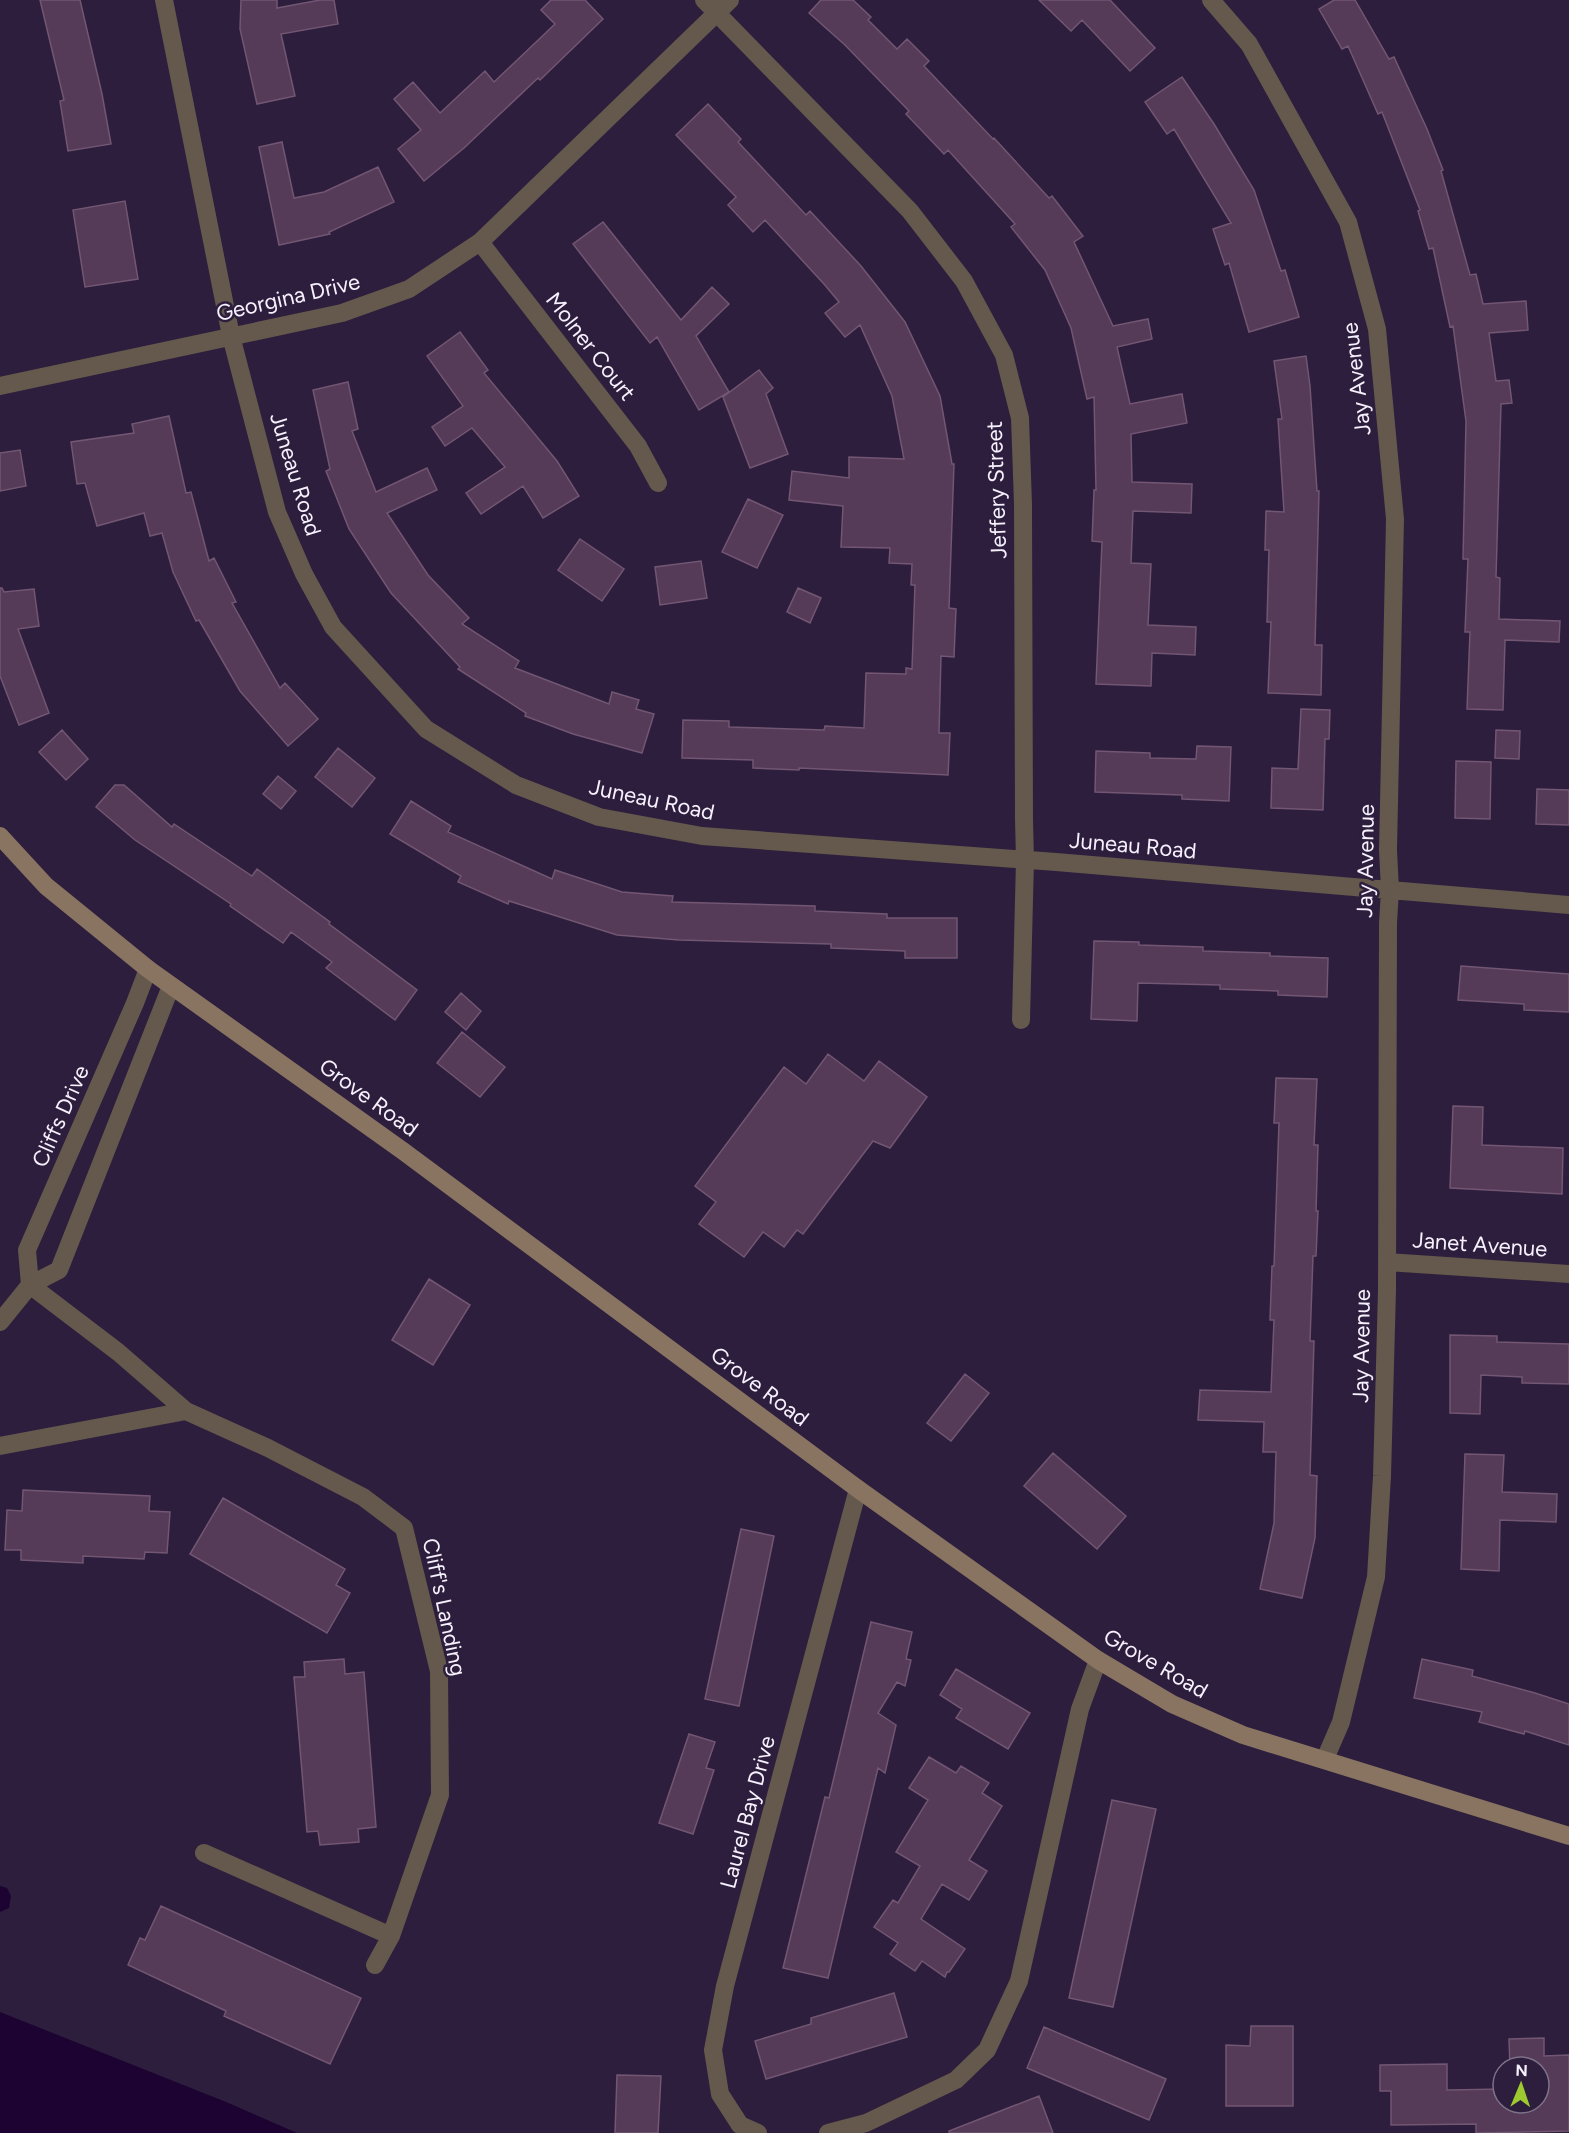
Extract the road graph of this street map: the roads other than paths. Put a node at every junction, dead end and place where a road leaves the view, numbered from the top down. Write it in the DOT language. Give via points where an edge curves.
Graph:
graph roads {
  1 [pos="164,0"];
  2 [pos="730,0"];
  3 [pos="1210,0"];
  4 [pos="710,6"];
  5 [pos="480,242"];
  6 [pos="231,336"];
  7 [pos="0,386"];
  8 [pos="658,483"];
  9 [pos="0,836"];
  10 [pos="1025,860"];
  11 [pos="1390,890"];
  12 [pos="1569,905"];
  13 [pos="148,969"];
  14 [pos="171,986"];
  15 [pos="1021,1020"];
  16 [pos="1387,1262"];
  17 [pos="1569,1274"];
  18 [pos="30,1285"];
  19 [pos="0,1322"];
  20 [pos="186,1412"];
  21 [pos="0,1446"];
  22 [pos="858,1489"];
  23 [pos="1098,1660"];
  24 [pos="1325,1759"];
  25 [pos="1569,1836"];
  26 [pos="204,1853"];
  27 [pos="391,1936"];
  28 [pos="375,1965"];
  29 [pos="758,2133"];
  30 [pos="828,2133"];
  1 -- 6 [label="street, Juneau Road"];
  2 -- 4 [label="street, Georgina Drive"];
  3 -- 11 [label="street, Jay Avenue" via="1248,44 1348,222 1377,329 1395,519"];
  4 -- 5 [label="street, Georgina Drive" via="691,39"];
  4 -- 10 [label="street, Jeffery Street" via="910,211 964,280 1004,356 1020,418"];
  5 -- 6 [label="street, Georgina Drive" via="409,289 342,314"];
  5 -- 8 [label="street, Molner Court" via="638,446"];
  6 -- 7 [label="street, Georgina Drive"];
  6 -- 10 [label="street, Juneau Road" via="277,512 304,574 333,627 426,729 516,785 599,817 702,836"];
  9 -- 13 [label="main road, Grove Road" via="46,886"];
  10 -- 11 [label="street, Juneau Road"];
  10 -- 15 [label="street, Jeffery Street"];
  11 -- 12 [label="street, Juneau Road"];
  11 -- 16 [label="street, Jay Avenue"];
  13 -- 14 [label="main road, Grove Road"];
  13 -- 18 [label="street, Cliffs Drive" via="27,1250"];
  14 -- 18 [label="street" via="59,1270"];
  14 -- 22 [label="main road, Grove Road" via="403,1151"];
  16 -- 17 [label="street, Janet Avenue"];
  16 -- 24 [label="street, Jay Avenue" via="1376,1577 1341,1722"];
  18 -- 19 [label="street"];
  18 -- 20 [label="street, Cliff's Landing" via="118,1352"];
  20 -- 21 [label="street"];
  20 -- 27 [label="street, Cliff's Landing" via="363,1497 404,1528 439,1671 440,1795"];
  22 -- 23 [label="main road, Grove Road"];
  22 -- 29 [label="street, Laurel Bay Drive" via="728,1974 713,2050 720,2094 740,2125"];
  23 -- 24 [label="main road, Grove Road" via="1182,1708 1243,1735"];
  23 -- 30 [label="street" via="1080,1709 1019,1981 987,2050 956,2080 866,2123"];
  24 -- 25 [label="main road, Grove Road"];
  26 -- 27 [label="street"];
  27 -- 28 [label="street, Cliff's Landing"];
}
